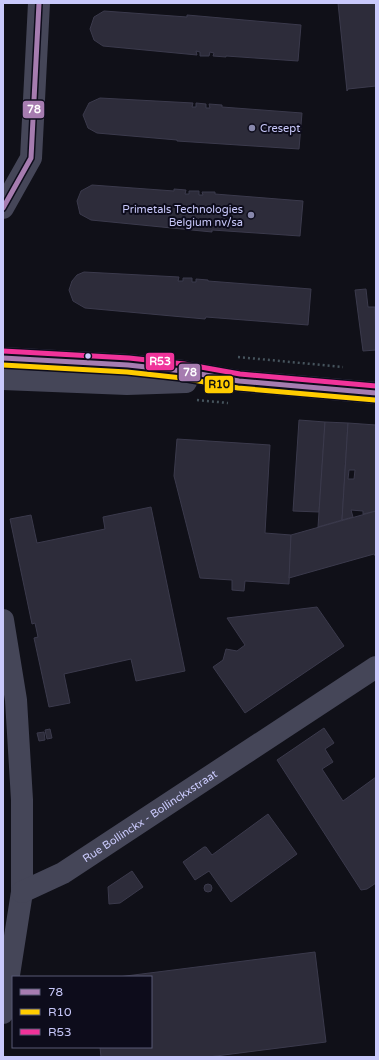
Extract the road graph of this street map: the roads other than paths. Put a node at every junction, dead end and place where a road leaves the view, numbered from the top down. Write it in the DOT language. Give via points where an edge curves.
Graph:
graph roads {
  1 [pos="39,3"];
  2 [pos="3,208"];
  3 [pos="3,358"];
  4 [pos="3,380"];
  5 [pos="239,380"];
  6 [pos="376,393"];
  7 [pos="3,620"];
  8 [pos="376,667"];
  9 [pos="22,892"];
  10 [pos="3,1013"];
  1 -- 2 [label="street" via="31,158"];
  3 -- 5 [label="street" via="128,365"];
  4 -- 5 [label="street" via="128,384"];
  5 -- 6 [label="street"];
  7 -- 9 [label="street" via="16,700 22,800"];
  8 -- 9 [label="street, Rue Bollinckx - Bollinckxstraat" via="63,873"];
  9 -- 10 [label="street"];
}
